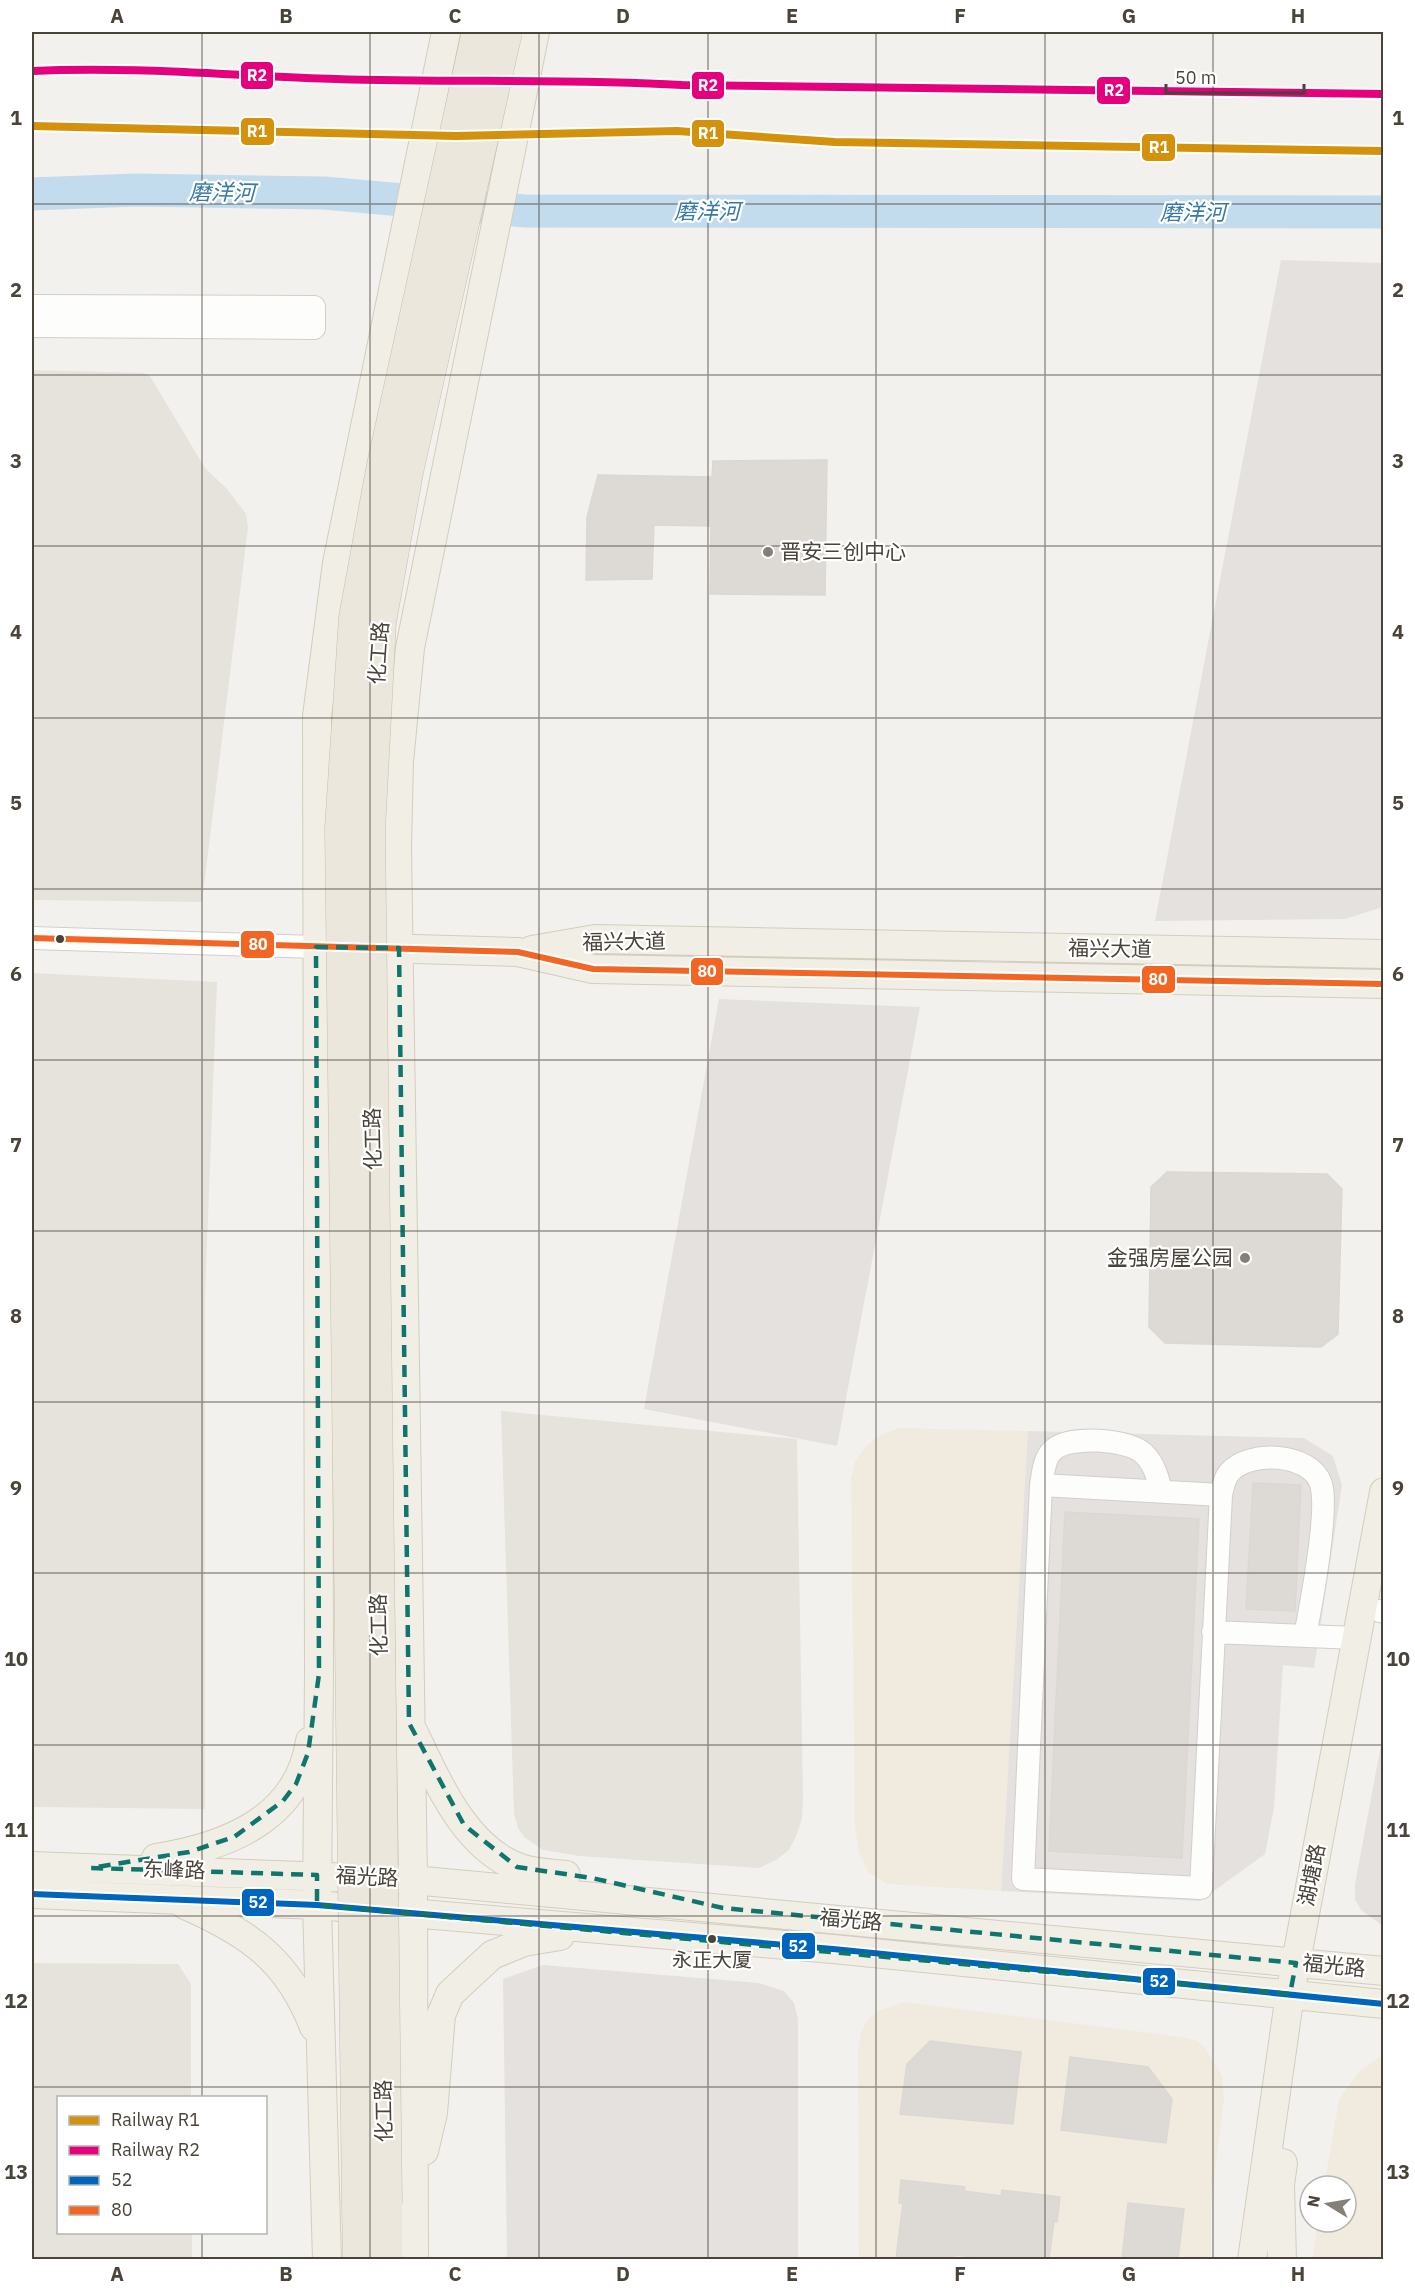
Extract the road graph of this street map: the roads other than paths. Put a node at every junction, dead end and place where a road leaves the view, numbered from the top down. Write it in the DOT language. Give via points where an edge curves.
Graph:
graph roads {
  1 [pos="446,32"];
  2 [pos="478,32"];
  3 [pos="506,32"];
  4 [pos="535,32"];
  5 [pos="32,306"];
  6 [pos="32,326"];
  7 [pos="32,938"];
  8 [pos="316,947"];
  9 [pos="399,948"];
  10 [pos="518,952"];
  11 [pos="1383,954"];
  12 [pos="1383,984"];
  13 [pos="1041,1485"];
  14 [pos="1161,1491"];
  15 [pos="1383,1492"];
  16 [pos="1221,1494"];
  17 [pos="1382,1606"];
  18 [pos="1213,1632"];
  19 [pos="1305,1636"];
  20 [pos="1356,1638"];
  21 [pos="320,1674"];
  22 [pos="409,1723"];
  23 [pos="32,1866"];
  24 [pos="91,1868"];
  25 [pos="317,1875"];
  26 [pos="413,1880"];
  27 [pos="32,1894"];
  28 [pos="172,1899"];
  29 [pos="317,1905"];
  30 [pos="723,1908"];
  31 [pos="412,1913"];
  32 [pos="600,1929"];
  33 [pos="1306,1964"];
  34 [pos="1383,1971"];
  35 [pos="1300,1995"];
  36 [pos="1383,2004"];
  37 [pos="319,2042"];
  38 [pos="386,2201"];
  39 [pos="327,2259"];
  40 [pos="359,2259"];
  41 [pos="386,2259"];
  42 [pos="414,2259"];
  43 [pos="1252,2259"];
  44 [pos="1282,2259"];
  1 -- 8 [label="main road" via="337,563 317,716"];
  2 -- 38 [label="highway, 化工路, bridge" via="382,470 355,618 342,817"];
  3 -- 38 [label="highway, 化工路, bridge" via="407,472 380,622 369,830"];
  4 -- 9 [label="main road" via="410,648 397,847"];
  5 -- 6 [label="street" via="314,307 314,328"];
  7 -- 8 [label="street"];
  8 -- 9 [label="main road"];
  8 -- 21 [label="main road"];
  9 -- 10 [label="main road"];
  9 -- 22 [label="main road"];
  10 -- 11 [label="main road, 福兴大道" via="595,939"];
  10 -- 12 [label="main road, 福兴大道" via="593,969"];
  13 -- 14 [label="street"];
  13 -- 14 [label="street" via="1047,1460 1063,1444 1118,1443 1142,1452 1150,1461"];
  13 -- 18 [label="street" via="1023,1879 1201,1888"];
  14 -- 16 [label="street"];
  15 -- 20 [label="main road, 湖塘路"];
  16 -- 18 [label="street"];
  16 -- 19 [label="street" via="1229,1473 1262,1459 1297,1461 1314,1472 1320,1482 1315,1585"];
  17 -- 33 [label="main road, 湖塘路"];
  18 -- 19 [label="street"];
  19 -- 20 [label="street"];
  20 -- 33 [label="main road, 湖塘路"];
  21 -- 24 [label="main road" via="303,1768 296,1784 266,1817 234,1837 189,1852"];
  21 -- 25 [label="main road"];
  22 -- 26 [label="main road"];
  22 -- 30 [label="main road" via="453,1811 478,1839 511,1863 533,1872 591,1878"];
  23 -- 24 [label="main road, 东峰路"];
  24 -- 25 [label="main road, 东峰路"];
  25 -- 26 [label="main road, 福光路"];
  25 -- 29 [label="main road"];
  26 -- 30 [label="main road, 福光路"];
  26 -- 31 [label="main road"];
  27 -- 28 [label="main road, 东峰路"];
  28 -- 29 [label="main road, 东峰路"];
  28 -- 37 [label="main road" via="221,1921 271,1956 291,1980"];
  29 -- 31 [label="main road, 福光路"];
  29 -- 37 [label="main road"];
  30 -- 33 [label="main road, 福光路"];
  31 -- 32 [label="main road, 福光路"];
  31 -- 38 [label="main road"];
  32 -- 35 [label="main road, 福光路"];
  32 -- 38 [label="main road" via="507,1947 473,1970 450,1994 441,2016 433,2113"];
  33 -- 34 [label="main road, 福光路"];
  33 -- 35 [label="main road, 湖塘路"];
  35 -- 36 [label="main road, 福光路"];
  35 -- 43 [label="main road, 湖塘路"];
  35 -- 44 [label="main road, 湖塘路" via="1280,2185"];
  37 -- 39 [label="main road"];
  38 -- 40 [label="highway, 化工路"];
  38 -- 41 [label="highway, 化工路"];
  38 -- 42 [label="main road"];
}
